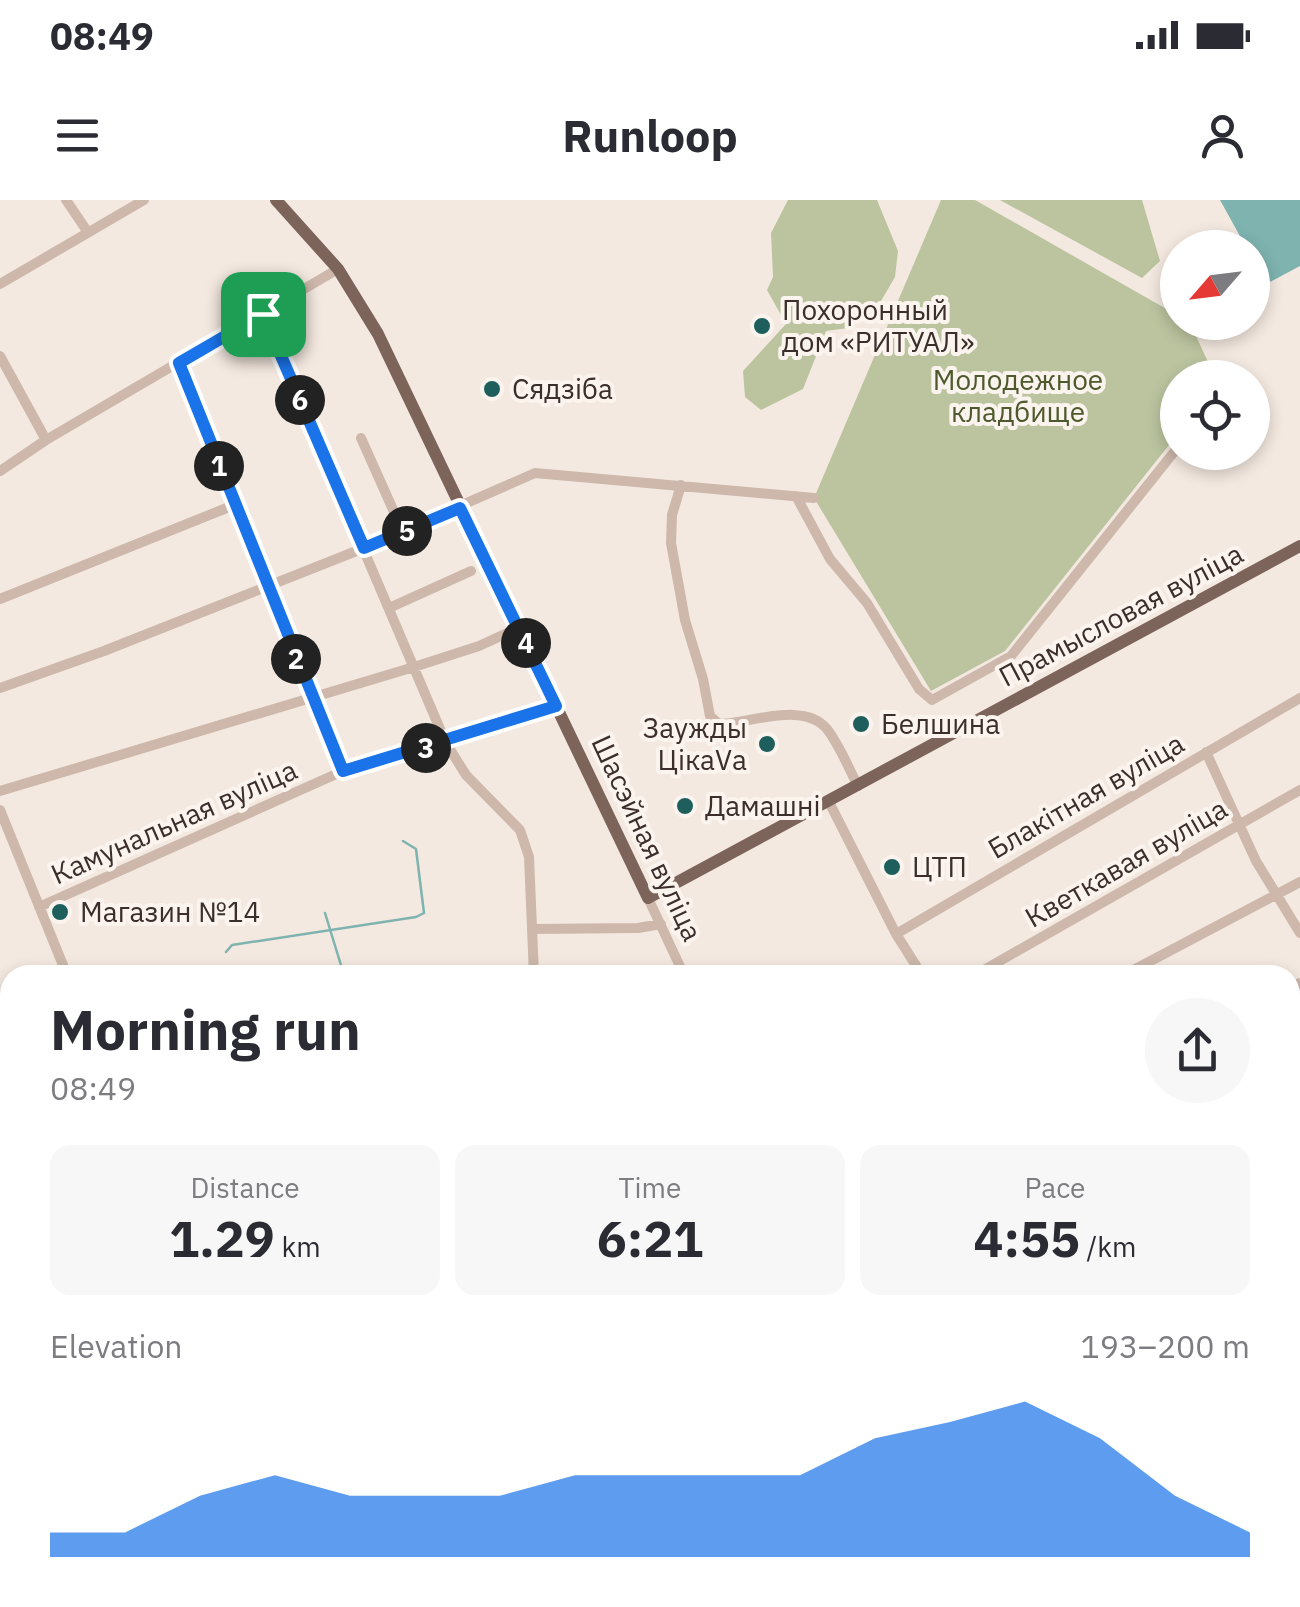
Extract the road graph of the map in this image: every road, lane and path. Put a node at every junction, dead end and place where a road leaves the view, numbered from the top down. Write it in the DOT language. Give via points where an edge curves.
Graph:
graph roads {
  1 [pos="66,200"];
  2 [pos="144,200"];
  3 [pos="276,200"];
  4 [pos="87,231"];
  5 [pos="338,269"];
  6 [pos="0,284"];
  7 [pos="263,314"];
  8 [pos="0,356"];
  9 [pos="179,363"];
  10 [pos="361,438"];
  11 [pos="46,440"];
  12 [pos="1160,470"];
  13 [pos="0,471"];
  14 [pos="680,485"];
  15 [pos="796,496"];
  16 [pos="814,498"];
  17 [pos="234,505"];
  18 [pos="460,508"];
  19 [pos="403,532"];
  20 [pos="1300,546"];
  21 [pos="364,548"];
  22 [pos="472,572"];
  23 [pos="266,585"];
  24 [pos="0,599"];
  25 [pos="389,608"];
  26 [pos="518,628"];
  27 [pos="414,667"];
  28 [pos="0,688"];
  29 [pos="312,698"];
  30 [pos="1300,698"];
  31 [pos="556,706"];
  32 [pos="446,742"];
  33 [pos="1206,752"];
  34 [pos="343,771"];
  35 [pos="858,786"];
  36 [pos="1300,790"];
  37 [pos="0,791"];
  38 [pos="829,802"];
  39 [pos="0,810"];
  40 [pos="1237,825"];
  41 [pos="1300,882"];
  42 [pos="1278,894"];
  43 [pos="648,898"];
  44 [pos="40,907"];
  45 [pos="660,924"];
  46 [pos="533,929"];
  47 [pos="1300,933"];
  48 [pos="896,934"];
  49 [pos="63,965"];
  50 [pos="534,965"];
  51 [pos="679,965"];
  52 [pos="916,965"];
  53 [pos="992,965"];
  54 [pos="1143,965"];
  1 -- 4 [label="street"];
  2 -- 4 [label="street"];
  3 -- 5 [label="main road, Шасэйная вуліца"];
  4 -- 6 [label="street"];
  5 -- 7 [label="street"];
  5 -- 18 [label="main road, Шасэйная вуліца" via="378,334"];
  7 -- 9 [label="street"];
  7 -- 21 [label="street"];
  8 -- 11 [label="street"];
  9 -- 11 [label="street"];
  9 -- 17 [label="street"];
  10 -- 19 [label="street"];
  11 -- 13 [label="street"];
  12 -- 15 [label="street" via="1011,656 932,700 830,560"];
  14 -- 15 [label="street"];
  14 -- 18 [label="street" via="535,473"];
  14 -- 35 [label="street" via="671,543 710,716 719,724 802,714 819,721"];
  15 -- 16 [label="street"];
  17 -- 23 [label="street"];
  17 -- 24 [label="street"];
  18 -- 19 [label="street"];
  18 -- 26 [label="main road, Шасэйная вуліца"];
  19 -- 21 [label="street"];
  20 -- 35 [label="main road, Прамысловая вуліца"];
  21 -- 23 [label="street"];
  21 -- 25 [label="street"];
  22 -- 25 [label="street"];
  23 -- 28 [label="street"];
  23 -- 29 [label="street"];
  25 -- 27 [label="street"];
  26 -- 27 [label="street"];
  26 -- 31 [label="main road, Шасэйная вуліца"];
  27 -- 29 [label="street"];
  27 -- 32 [label="street"];
  29 -- 34 [label="street"];
  29 -- 37 [label="street"];
  30 -- 33 [label="street, Блакітная вуліца"];
  31 -- 32 [label="street, Камунальная вуліца"];
  31 -- 43 [label="main road, Шасэйная вуліца"];
  32 -- 34 [label="street, Камунальная вуліца"];
  32 -- 46 [label="street" via="466,775 520,830 529,857"];
  33 -- 40 [label="street"];
  33 -- 48 [label="street, Блакітная вуліца"];
  34 -- 44 [label="street, Камунальная вуліца"];
  35 -- 38 [label="main road, Прамысловая вуліца"];
  36 -- 40 [label="street, Кветкавая вуліца"];
  38 -- 43 [label="main road, Прамысловая вуліца"];
  38 -- 48 [label="street"];
  39 -- 44 [label="street"];
  40 -- 42 [label="street"];
  40 -- 53 [label="street, Кветкавая вуліца"];
  41 -- 42 [label="street"];
  42 -- 47 [label="street"];
  42 -- 54 [label="street"];
  43 -- 45 [label="street, Шасэйная вуліца"];
  44 -- 49 [label="street"];
  45 -- 46 [label="street"];
  45 -- 51 [label="street, Шасэйная вуліца"];
  46 -- 50 [label="street"];
  48 -- 52 [label="street"];
}
